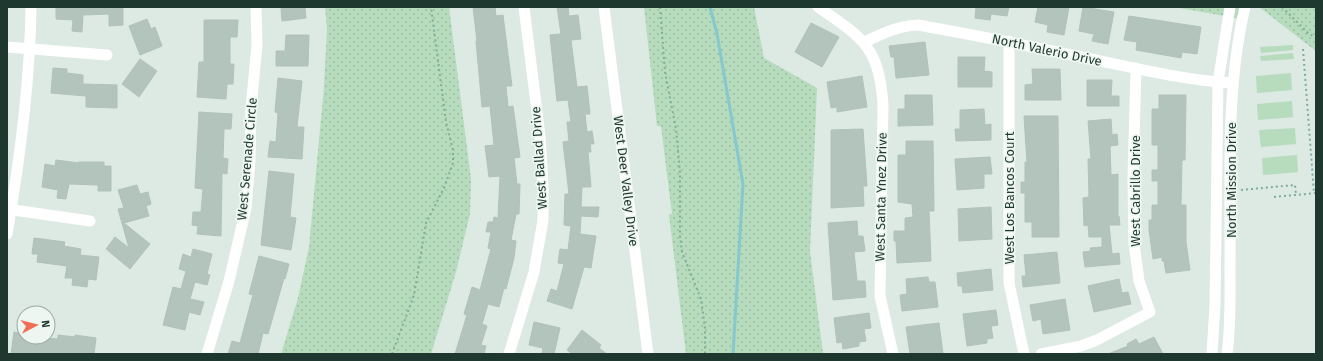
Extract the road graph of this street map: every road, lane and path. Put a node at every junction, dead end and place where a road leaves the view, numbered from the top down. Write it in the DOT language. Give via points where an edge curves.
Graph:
graph roads {
  1 [pos="31,7"];
  2 [pos="256,7"];
  3 [pos="431,7"];
  4 [pos="524,7"];
  5 [pos="604,7"];
  6 [pos="660,7"];
  7 [pos="818,7"];
  8 [pos="1230,7"];
  9 [pos="1245,7"];
  10 [pos="1282,7"];
  11 [pos="1316,38"];
  12 [pos="1008,41"];
  13 [pos="865,42"];
  14 [pos="7,47"];
  15 [pos="30,49"];
  16 [pos="1303,49"];
  17 [pos="107,55"];
  18 [pos="1136,68"];
  19 [pos="1218,82"];
  20 [pos="1233,83"];
  21 [pos="1241,190"];
  22 [pos="1315,193"];
  23 [pos="1296,195"];
  24 [pos="1274,197"];
  25 [pos="9,209"];
  26 [pos="90,221"];
  27 [pos="7,234"];
  28 [pos="206,354"];
  29 [pos="392,354"];
  30 [pos="509,354"];
  31 [pos="648,354"];
  32 [pos="704,354"];
  33 [pos="893,354"];
  34 [pos="1024,354"];
  35 [pos="1041,354"];
  36 [pos="1212,354"];
  37 [pos="1227,354"];
  1 -- 15 [label="street"];
  2 -- 28 [label="street, West Serenade Circle" via="257,45 246,208 230,281"];
  3 -- 29 [label="path" via="453,163 444,188 426,223 414,294"];
  4 -- 30 [label="street, West Ballad Drive" via="540,136 543,220 534,272"];
  5 -- 31 [label="street, West Deer Valley Drive"];
  6 -- 32 [label="path" via="665,72 677,136 681,244 686,264 701,299 705,328"];
  7 -- 13 [label="street"];
  8 -- 19 [label="street, North Mission Drive"];
  9 -- 20 [label="street, North Mission Drive"];
  10 -- 11 [label="path"];
  12 -- 13 [label="street, North Valerio Drive" via="918,25 886,31"];
  12 -- 18 [label="street, North Valerio Drive"];
  12 -- 34 [label="street, West Los Bancos Court" via="1009,283"];
  13 -- 33 [label="street, West Santa Ynez Drive" via="881,80 883,104 880,296"];
  14 -- 15 [label="street"];
  15 -- 17 [label="street"];
  15 -- 25 [label="street" via="24,117"];
  16 -- 22 [label="path"];
  18 -- 19 [label="street, North Valerio Drive"];
  18 -- 35 [label="street, West Cabrillo Drive" via="1134,243 1139,281 1150,312 1096,340"];
  19 -- 20 [label="street, North Valerio Drive"];
  19 -- 36 [label="street, North Mission Drive"];
  20 -- 37 [label="street, North Mission Drive" via="1230,312"];
  21 -- 23 [label="path" via="1295,185"];
  22 -- 23 [label="path"];
  23 -- 24 [label="path"];
  25 -- 26 [label="street"];
  25 -- 27 [label="street"];
}
